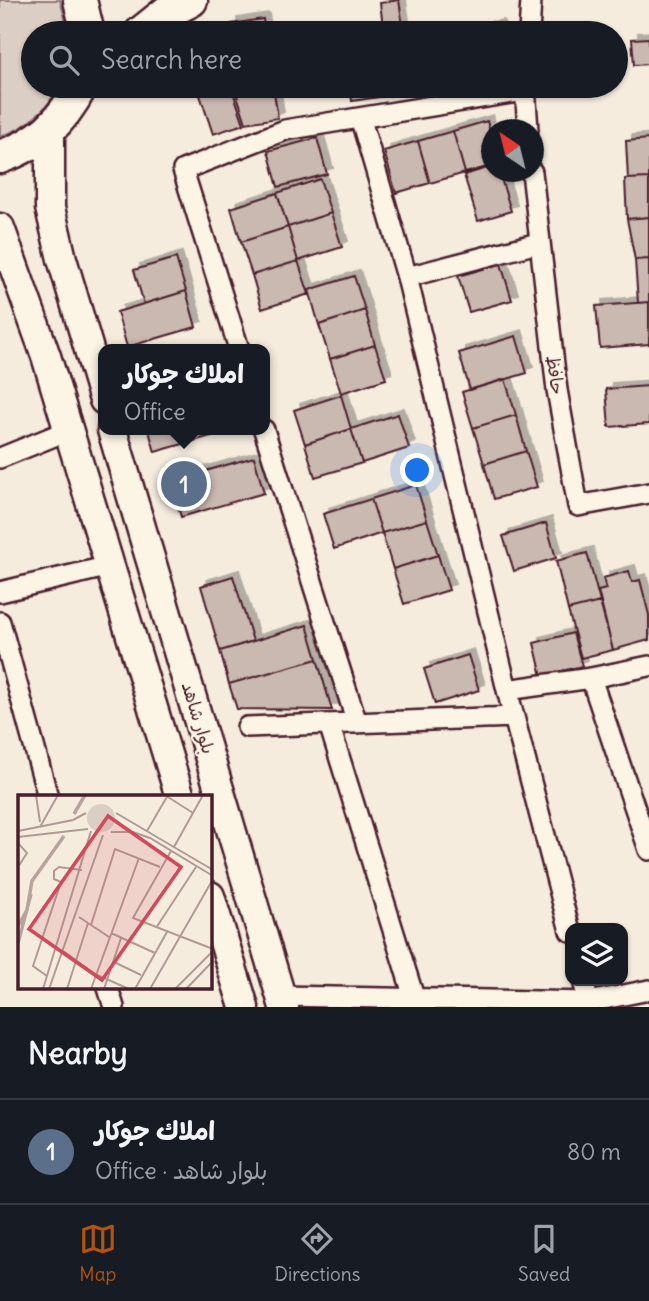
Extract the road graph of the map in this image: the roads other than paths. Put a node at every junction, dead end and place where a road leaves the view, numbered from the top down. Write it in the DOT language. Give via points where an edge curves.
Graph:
graph roads {
  1 [pos="80,0"];
  2 [pos="531,0"];
  3 [pos="167,4"];
  4 [pos="85,21"];
  5 [pos="152,21"];
  6 [pos="530,21"];
  7 [pos="74,98"];
  8 [pos="474,98"];
  9 [pos="526,98"];
  10 [pos="527,119"];
  11 [pos="361,120"];
  12 [pos="50,131"];
  13 [pos="0,157"];
  14 [pos="533,182"];
  15 [pos="0,228"];
  16 [pos="538,243"];
  17 [pos="407,277"];
  18 [pos="87,344"];
  19 [pos="237,344"];
  20 [pos="46,356"];
  21 [pos="98,382"];
  22 [pos="69,430"];
  23 [pos="113,435"];
  24 [pos="266,435"];
  25 [pos="0,458"];
  26 [pos="649,493"];
  27 [pos="110,566"];
  28 [pos="0,592"];
  29 [pos="0,622"];
  30 [pos="649,666"];
  31 [pos="591,678"];
  32 [pos="507,690"];
  33 [pos="514,718"];
  34 [pos="357,723"];
  35 [pos="329,724"];
  36 [pos="247,727"];
  37 [pos="47,795"];
  38 [pos="179,795"];
  39 [pos="649,850"];
  40 [pos="212,903"];
  41 [pos="568,923"];
  42 [pos="584,986"];
  43 [pos="109,990"];
  44 [pos="649,990"];
  45 [pos="282,1001"];
  46 [pos="416,1003"];
  47 [pos="590,1005"];
  48 [pos="114,1007"];
  49 [pos="244,1007"];
  1 -- 4 [label="main road"];
  2 -- 6 [label="street"];
  3 -- 5 [label="main road"];
  7 -- 12 [label="main road"];
  8 -- 11 [label="street"];
  9 -- 10 [label="street"];
  11 -- 17 [label="street"];
  11 -- 19 [label="street" via="285,130 183,170"];
  12 -- 13 [label="main road" via="24,149"];
  12 -- 18 [label="main road" via="50,208"];
  14 -- 16 [label="street, حافظ"];
  15 -- 20 [label="main road"];
  16 -- 17 [label="street"];
  16 -- 26 [label="street, حافظ" via="578,506"];
  17 -- 32 [label="street"];
  18 -- 20 [label="main road" via="65,345"];
  18 -- 21 [label="main road"];
  20 -- 22 [label="main road"];
  22 -- 25 [label="street"];
  22 -- 27 [label="main road"];
  23 -- 45 [label="main road, بلوار شاهد"];
  24 -- 34 [label="street"];
  27 -- 28 [label="street"];
  27 -- 38 [label="main road"];
  29 -- 37 [label="street"];
  30 -- 31 [label="street"];
  31 -- 32 [label="street"];
  31 -- 39 [label="street"];
  32 -- 33 [label="street"];
  33 -- 34 [label="street"];
  33 -- 41 [label="street"];
  34 -- 35 [label="street"];
  35 -- 36 [label="street"];
  35 -- 46 [label="street"];
  40 -- 49 [label="main road"];
  42 -- 47 [label="street"];
  43 -- 48 [label="street"];
  44 -- 47 [label="street"];
  45 -- 46 [label="street"];
  46 -- 47 [label="street"];
}
